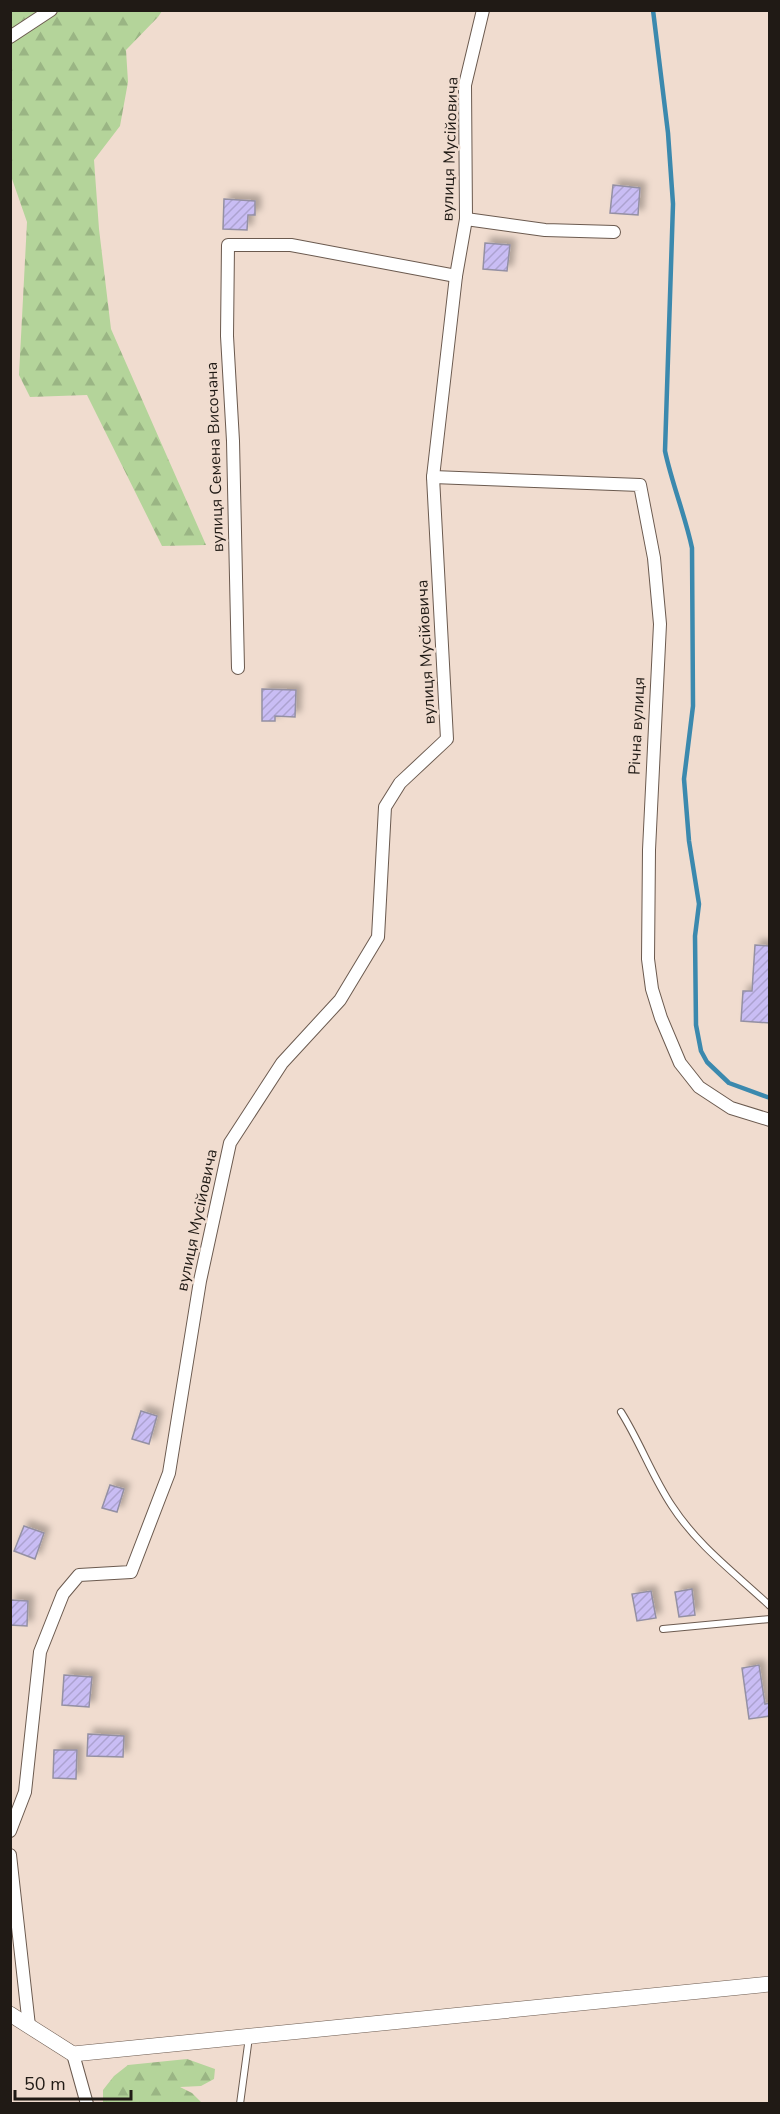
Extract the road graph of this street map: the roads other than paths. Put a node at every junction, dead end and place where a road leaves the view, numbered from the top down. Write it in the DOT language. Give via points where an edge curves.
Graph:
graph roads {
  1 [pos="51,10"];
  2 [pos="483,10"];
  3 [pos="10,38"];
  4 [pos="466,219"];
  5 [pos="614,232"];
  6 [pos="456,276"];
  7 [pos="433,477"];
  8 [pos="238,668"];
  9 [pos="770,1120"];
  10 [pos="621,1412"];
  11 [pos="770,1606"];
  12 [pos="770,1619"];
  13 [pos="663,1629"];
  14 [pos="10,1831"];
  15 [pos="10,1855"];
  16 [pos="770,1984"];
  17 [pos="10,2014"];
  18 [pos="29,2026"];
  19 [pos="249,2037"];
  20 [pos="73,2054"];
  21 [pos="87,2103"];
  22 [pos="240,2103"];
  1 -- 3 [label="street"];
  2 -- 4 [label="street, вулиця Мусійовича" via="465,85"];
  4 -- 5 [label="street" via="545,230"];
  4 -- 6 [label="street, вулиця Мусійовича"];
  6 -- 7 [label="street, вулиця Мусійовича"];
  6 -- 8 [label="street, вулиця Семена Височана" via="291,245 228,245 227,336"];
  7 -- 9 [label="street, Річна вулиця" via="640,485 654,558 660,624 648,849 648,959 652,989 680,1063 699,1087 731,1108"];
  7 -- 14 [label="street, вулиця Мусійовича" via="447,739 400,783 385,807 378,936 340,1000 282,1063 230,1143 200,1281 169,1473 131,1572 79,1575 63,1594 40,1652 25,1792"];
  10 -- 11 [label="lane" via="672,1507 694,1537"];
  12 -- 13 [label="lane"];
  15 -- 18 [label="street"];
  16 -- 19 [label="street"];
  17 -- 18 [label="street"];
  18 -- 20 [label="street"];
  19 -- 20 [label="street"];
  19 -- 22 [label="lane"];
  20 -- 21 [label="street"];
}
